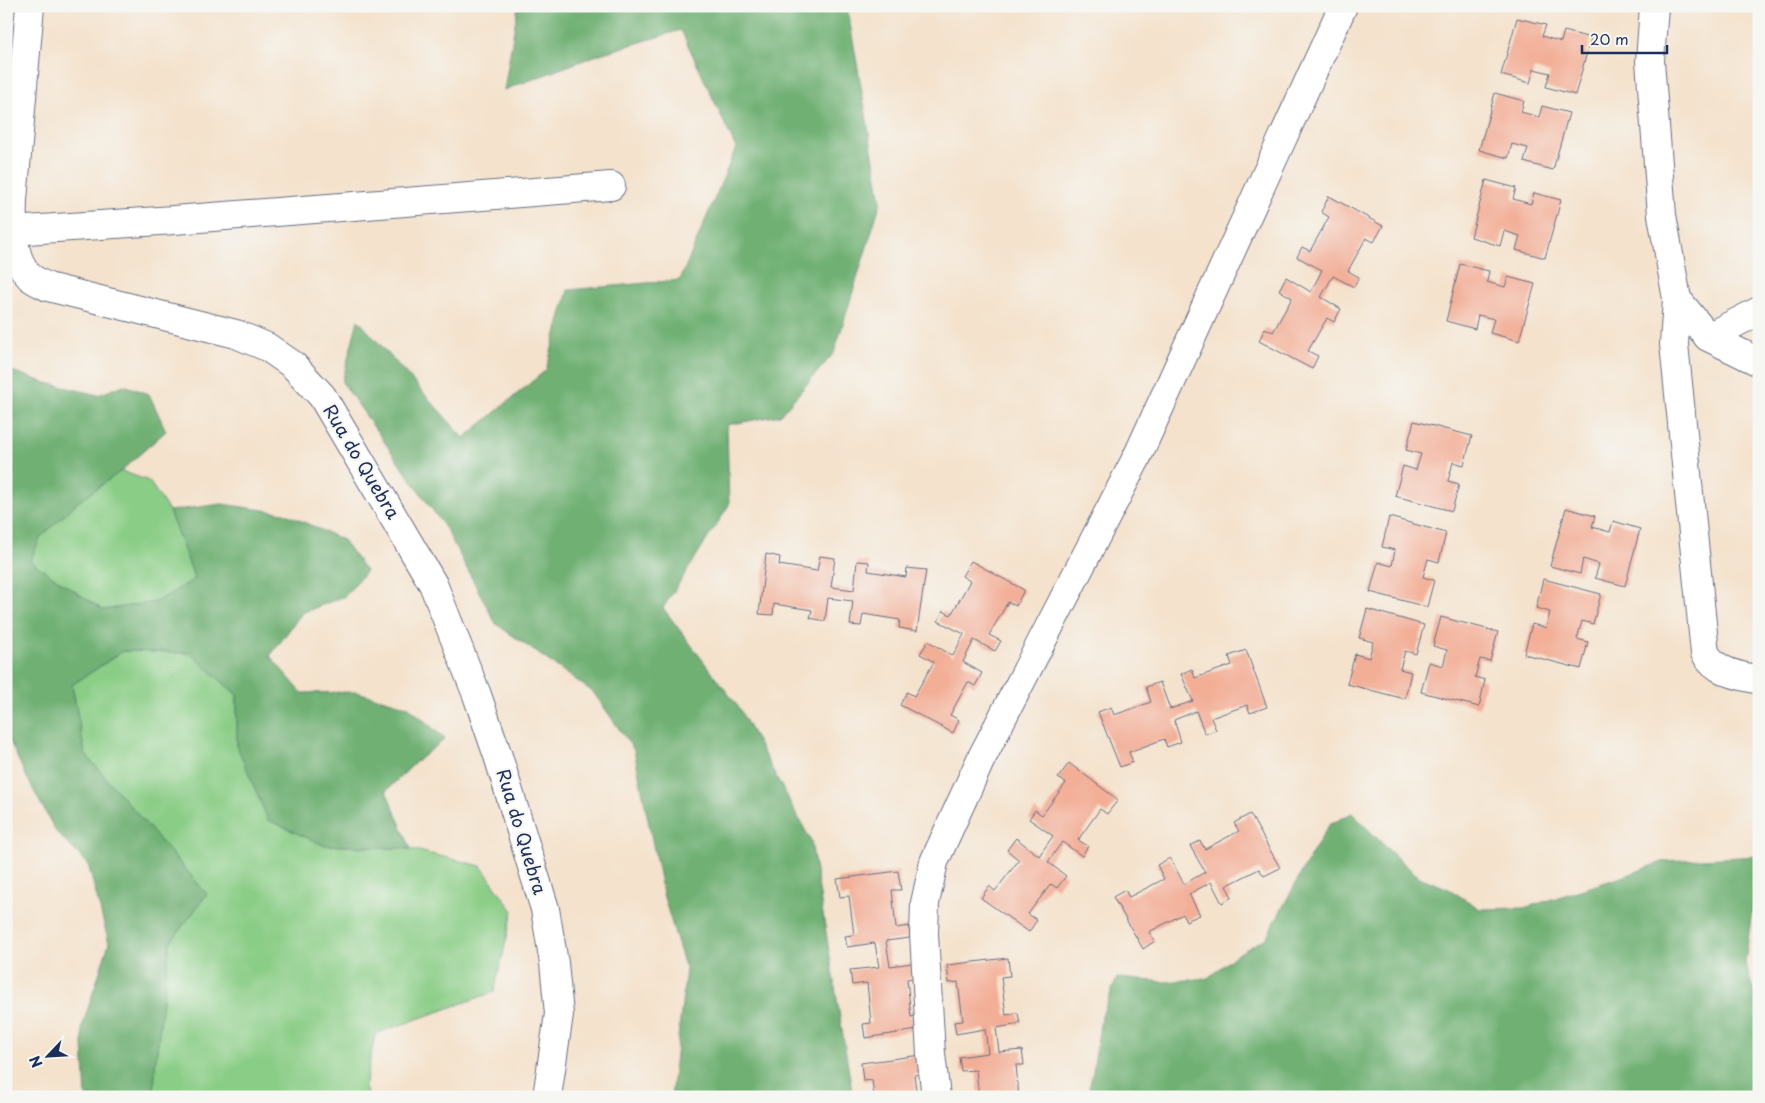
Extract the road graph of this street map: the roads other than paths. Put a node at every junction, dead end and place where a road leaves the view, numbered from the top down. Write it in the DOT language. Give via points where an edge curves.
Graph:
graph roads {
  1 [pos="30,6"];
  2 [pos="1343,6"];
  3 [pos="1654,6"];
  4 [pos="610,186"];
  5 [pos="12,230"];
  6 [pos="1677,299"];
  7 [pos="1759,311"];
  8 [pos="1708,337"];
  9 [pos="1759,362"];
  10 [pos="1759,680"];
  11 [pos="547,1097"];
  12 [pos="936,1097"];
  1 -- 5 [label="street, Rua do Quebra"];
  2 -- 12 [label="street" via="1137,457 981,759 934,862 925,903 924,934 930,1054"];
  3 -- 6 [label="street" via="1650,61 1662,215"];
  4 -- 5 [label="street"];
  5 -- 11 [label="street, Rua do Quebra" via="21,265 32,278 48,287 236,334 267,347 293,365 322,396 433,584 498,756 545,909 554,963 559,1014"];
  6 -- 8 [label="street"];
  6 -- 10 [label="street" via="1674,344 1704,653 1719,669"];
  7 -- 8 [label="street"];
  8 -- 9 [label="street"];
}
